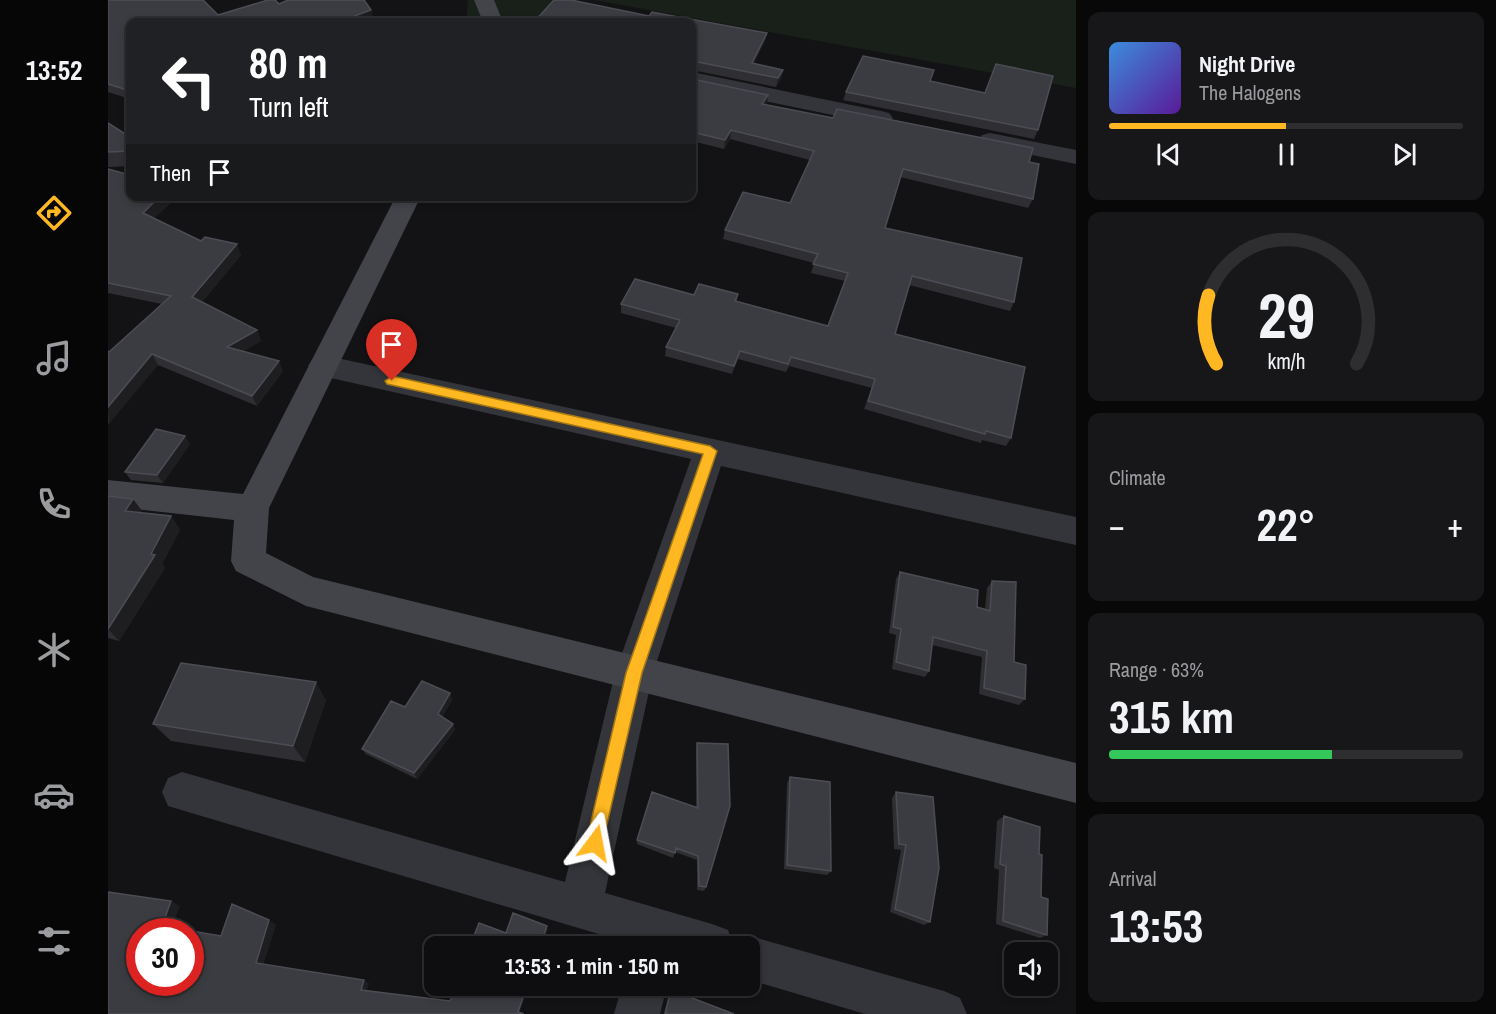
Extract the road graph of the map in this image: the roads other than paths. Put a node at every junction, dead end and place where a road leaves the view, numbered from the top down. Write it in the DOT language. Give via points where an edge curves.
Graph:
graph roads {
  1 [pos="484,0"];
  2 [pos="492,18"];
  3 [pos="696,80"];
  4 [pos="901,122"];
  5 [pos="971,136"];
  6 [pos="1076,157"];
  7 [pos="406,201"];
  8 [pos="323,366"];
  9 [pos="710,451"];
  10 [pos="108,493"];
  11 [pos="252,508"];
  12 [pos="1076,531"];
  13 [pos="634,673"];
  14 [pos="1076,783"];
  15 [pos="182,792"];
  16 [pos="580,907"];
  17 [pos="651,936"];
  18 [pos="760,961"];
  19 [pos="642,996"];
  20 [pos="638,1014"];
  21 [pos="944,1014"];
  1 -- 2 [label="street"];
  3 -- 4 [label="street"];
  5 -- 6 [label="street"];
  7 -- 8 [label="street"];
  8 -- 9 [label="street"];
  8 -- 11 [label="street"];
  9 -- 12 [label="street"];
  9 -- 13 [label="street"];
  10 -- 11 [label="street"];
  11 -- 13 [label="street" via="248,561 306,591"];
  13 -- 14 [label="street"];
  13 -- 16 [label="street"];
  15 -- 16 [label="street"];
  16 -- 17 [label="street"];
  18 -- 21 [label="street"];
  19 -- 20 [label="street"];
}
